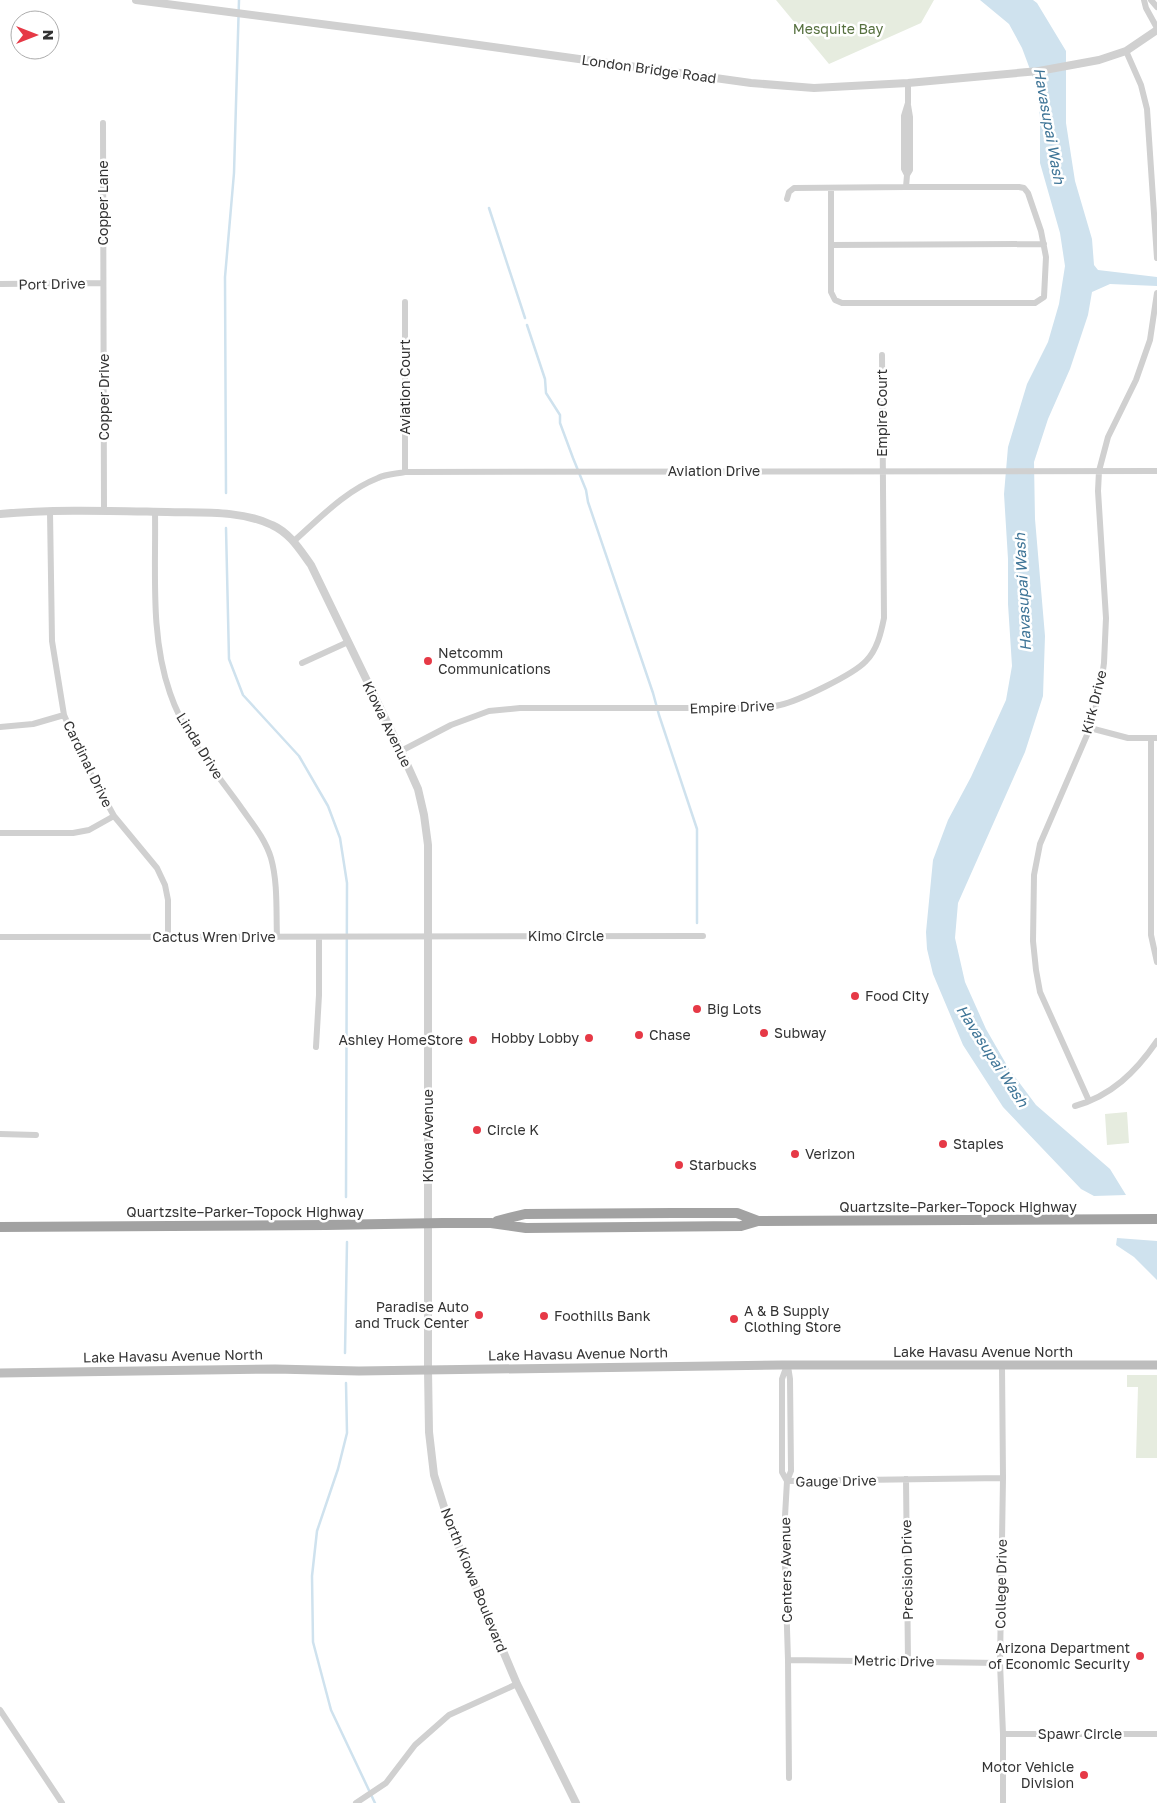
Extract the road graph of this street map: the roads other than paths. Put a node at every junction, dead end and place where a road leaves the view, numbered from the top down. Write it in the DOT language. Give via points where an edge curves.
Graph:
graph roads {
  1 [pos="136,0"];
  2 [pos="1144,0"];
  3 [pos="1151,0"];
  4 [pos="1157,7"];
  5 [pos="1157,29"];
  6 [pos="1126,50"];
  7 [pos="908,83"];
  8 [pos="103,123"];
  9 [pos="1154,166"];
  10 [pos="906,187"];
  11 [pos="831,188"];
  12 [pos="787,200"];
  13 [pos="1044,244"];
  14 [pos="831,245"];
  15 [pos="1157,258"];
  16 [pos="103,283"];
  17 [pos="0,284"];
  18 [pos="1157,293"];
  19 [pos="405,302"];
  20 [pos="882,355"];
  21 [pos="882,471"];
  22 [pos="1099,471"];
  23 [pos="1157,471"];
  24 [pos="405,472"];
  25 [pos="104,511"];
  26 [pos="50,512"];
  27 [pos="155,512"];
  28 [pos="0,514"];
  29 [pos="294,541"];
  30 [pos="348,642"];
  31 [pos="302,663"];
  32 [pos="64,715"];
  33 [pos="0,727"];
  34 [pos="1090,728"];
  35 [pos="1154,738"];
  36 [pos="401,751"];
  37 [pos="114,816"];
  38 [pos="0,833"];
  39 [pos="703,936"];
  40 [pos="0,937"];
  41 [pos="277,937"];
  42 [pos="429,937"];
  43 [pos="168,938"];
  44 [pos="319,938"];
  45 [pos="1157,962"];
  46 [pos="1157,1041"];
  47 [pos="316,1047"];
  48 [pos="1089,1101"];
  49 [pos="1075,1106"];
  50 [pos="0,1134"];
  51 [pos="36,1135"];
  52 [pos="1157,1219"];
  53 [pos="428,1223"];
  54 [pos="0,1227"];
  55 [pos="787,1365"];
  56 [pos="1157,1365"];
  57 [pos="1002,1366"];
  58 [pos="428,1370"];
  59 [pos="0,1373"];
  60 [pos="1003,1478"];
  61 [pos="906,1479"];
  62 [pos="786,1481"];
  63 [pos="788,1660"];
  64 [pos="908,1661"];
  65 [pos="1000,1663"];
  66 [pos="517,1684"];
  67 [pos="0,1710"];
  68 [pos="1004,1734"];
  69 [pos="1157,1734"];
  70 [pos="790,1778"];
  71 [pos="62,1803"];
  72 [pos="356,1803"];
  73 [pos="576,1803"];
  74 [pos="1004,1803"];
  1 -- 7 [label="street, London Bridge Road" via="751,83 814,88"];
  2 -- 5 [label="street"];
  3 -- 4 [label="street"];
  5 -- 6 [label="street, London Bridge Road"];
  6 -- 7 [label="street, London Bridge Road" via="1099,60 1040,71"];
  6 -- 9 [label="street" via="1147,108"];
  7 -- 10 [label="street" via="910,170"];
  8 -- 16 [label="street, Copper Lane"];
  9 -- 15 [label="street"];
  10 -- 11 [label="street"];
  10 -- 13 [label="street" via="1024,188"];
  11 -- 12 [label="street" via="794,188"];
  11 -- 14 [label="street"];
  13 -- 14 [label="street"];
  13 -- 14 [label="street" via="1044,297 1035,303 842,303 834,300 831,292"];
  16 -- 17 [label="street, Port Drive"];
  16 -- 25 [label="street, Copper Drive"];
  18 -- 22 [label="street, Kirk Drive" via="1150,340 1136,380 1108,437"];
  19 -- 24 [label="street, Aviation Court"];
  20 -- 21 [label="street, Empire Court"];
  21 -- 22 [label="street, Aviation Drive"];
  21 -- 24 [label="street, Aviation Drive"];
  21 -- 36 [label="street, Empire Drive" via="884,618 876,646 867,661 851,673 801,698 756,708 520,708 489,711 451,725"];
  22 -- 23 [label="street, Aviation Drive"];
  22 -- 34 [label="street, Kirk Drive" via="1106,618 1100,691"];
  24 -- 29 [label="street, Aviation Drive" via="379,477 357,488"];
  25 -- 26 [label="street, Kiowa Avenue"];
  25 -- 27 [label="street, Kiowa Avenue"];
  26 -- 28 [label="street, Kiowa Avenue"];
  26 -- 32 [label="street, Cardinal Drive" via="52,641"];
  27 -- 29 [label="street, Kiowa Avenue" via="250,516 274,525"];
  27 -- 41 [label="street, Linda Drive" via="161,663 182,721 258,831 270,856 275,879"];
  29 -- 30 [label="street, Kiowa Avenue" via="311,565"];
  30 -- 31 [label="street"];
  30 -- 36 [label="street, Kiowa Avenue"];
  32 -- 33 [label="street" via="33,724"];
  32 -- 37 [label="street, Cardinal Drive"];
  34 -- 35 [label="street" via="1128,738"];
  34 -- 48 [label="street, Kirk Drive" via="1040,844 1034,875 1033,932 1040,992"];
  35 -- 45 [label="street" via="1151,935"];
  36 -- 42 [label="street, Kiowa Avenue" via="418,790 424,815 428,845"];
  37 -- 38 [label="street" via="89,830 74,834"];
  37 -- 43 [label="street, Cardinal Drive" via="157,868 165,885"];
  39 -- 42 [label="street, Kimo Circle"];
  40 -- 43 [label="street, Cactus Wren Drive"];
  41 -- 43 [label="street, Cactus Wren Drive"];
  41 -- 44 [label="street, Cactus Wren Drive"];
  42 -- 44 [label="street, Cactus Wren Drive"];
  42 -- 53 [label="street, Kiowa Avenue"];
  44 -- 47 [label="street"];
  46 -- 48 [label="street" via="1128,1077"];
  48 -- 49 [label="street"];
  50 -- 51 [label="street"];
  52 -- 53 [label="highway, Quartzsite–Parker–Topock Highway" via="758,1221 737,1213 673,1213 525,1214 491,1223"];
  53 -- 54 [label="highway, Quartzsite–Parker–Topock Highway"];
  53 -- 58 [label="street, North Kiowa Boulevard"];
  55 -- 57 [label="main road, Lake Havasu Avenue North"];
  55 -- 58 [label="main road, Lake Havasu Avenue North"];
  55 -- 62 [label="street, Centers Avenue" via="782,1379 782,1472"];
  56 -- 57 [label="main road, Lake Havasu Avenue North"];
  57 -- 60 [label="street, College Drive"];
  58 -- 59 [label="main road, Lake Havasu Avenue North" via="275,1368"];
  58 -- 66 [label="street, North Kiowa Boulevard" via="429,1432 434,1475 449,1523"];
  60 -- 61 [label="street, Gauge Drive"];
  60 -- 65 [label="street, College Drive"];
  61 -- 62 [label="street, Gauge Drive"];
  61 -- 64 [label="street, Precision Drive"];
  62 -- 63 [label="street, Centers Avenue" via="784,1534"];
  63 -- 64 [label="street, Metric Drive"];
  63 -- 70 [label="street, Centers Avenue"];
  64 -- 65 [label="street, Metric Drive"];
  65 -- 68 [label="street, College Drive"];
  66 -- 72 [label="street" via="449,1715 415,1745 386,1783"];
  66 -- 73 [label="street, North Kiowa Boulevard"];
  67 -- 71 [label="street"];
  68 -- 69 [label="street, Spawr Circle"];
  68 -- 74 [label="street, College Drive"];
}
